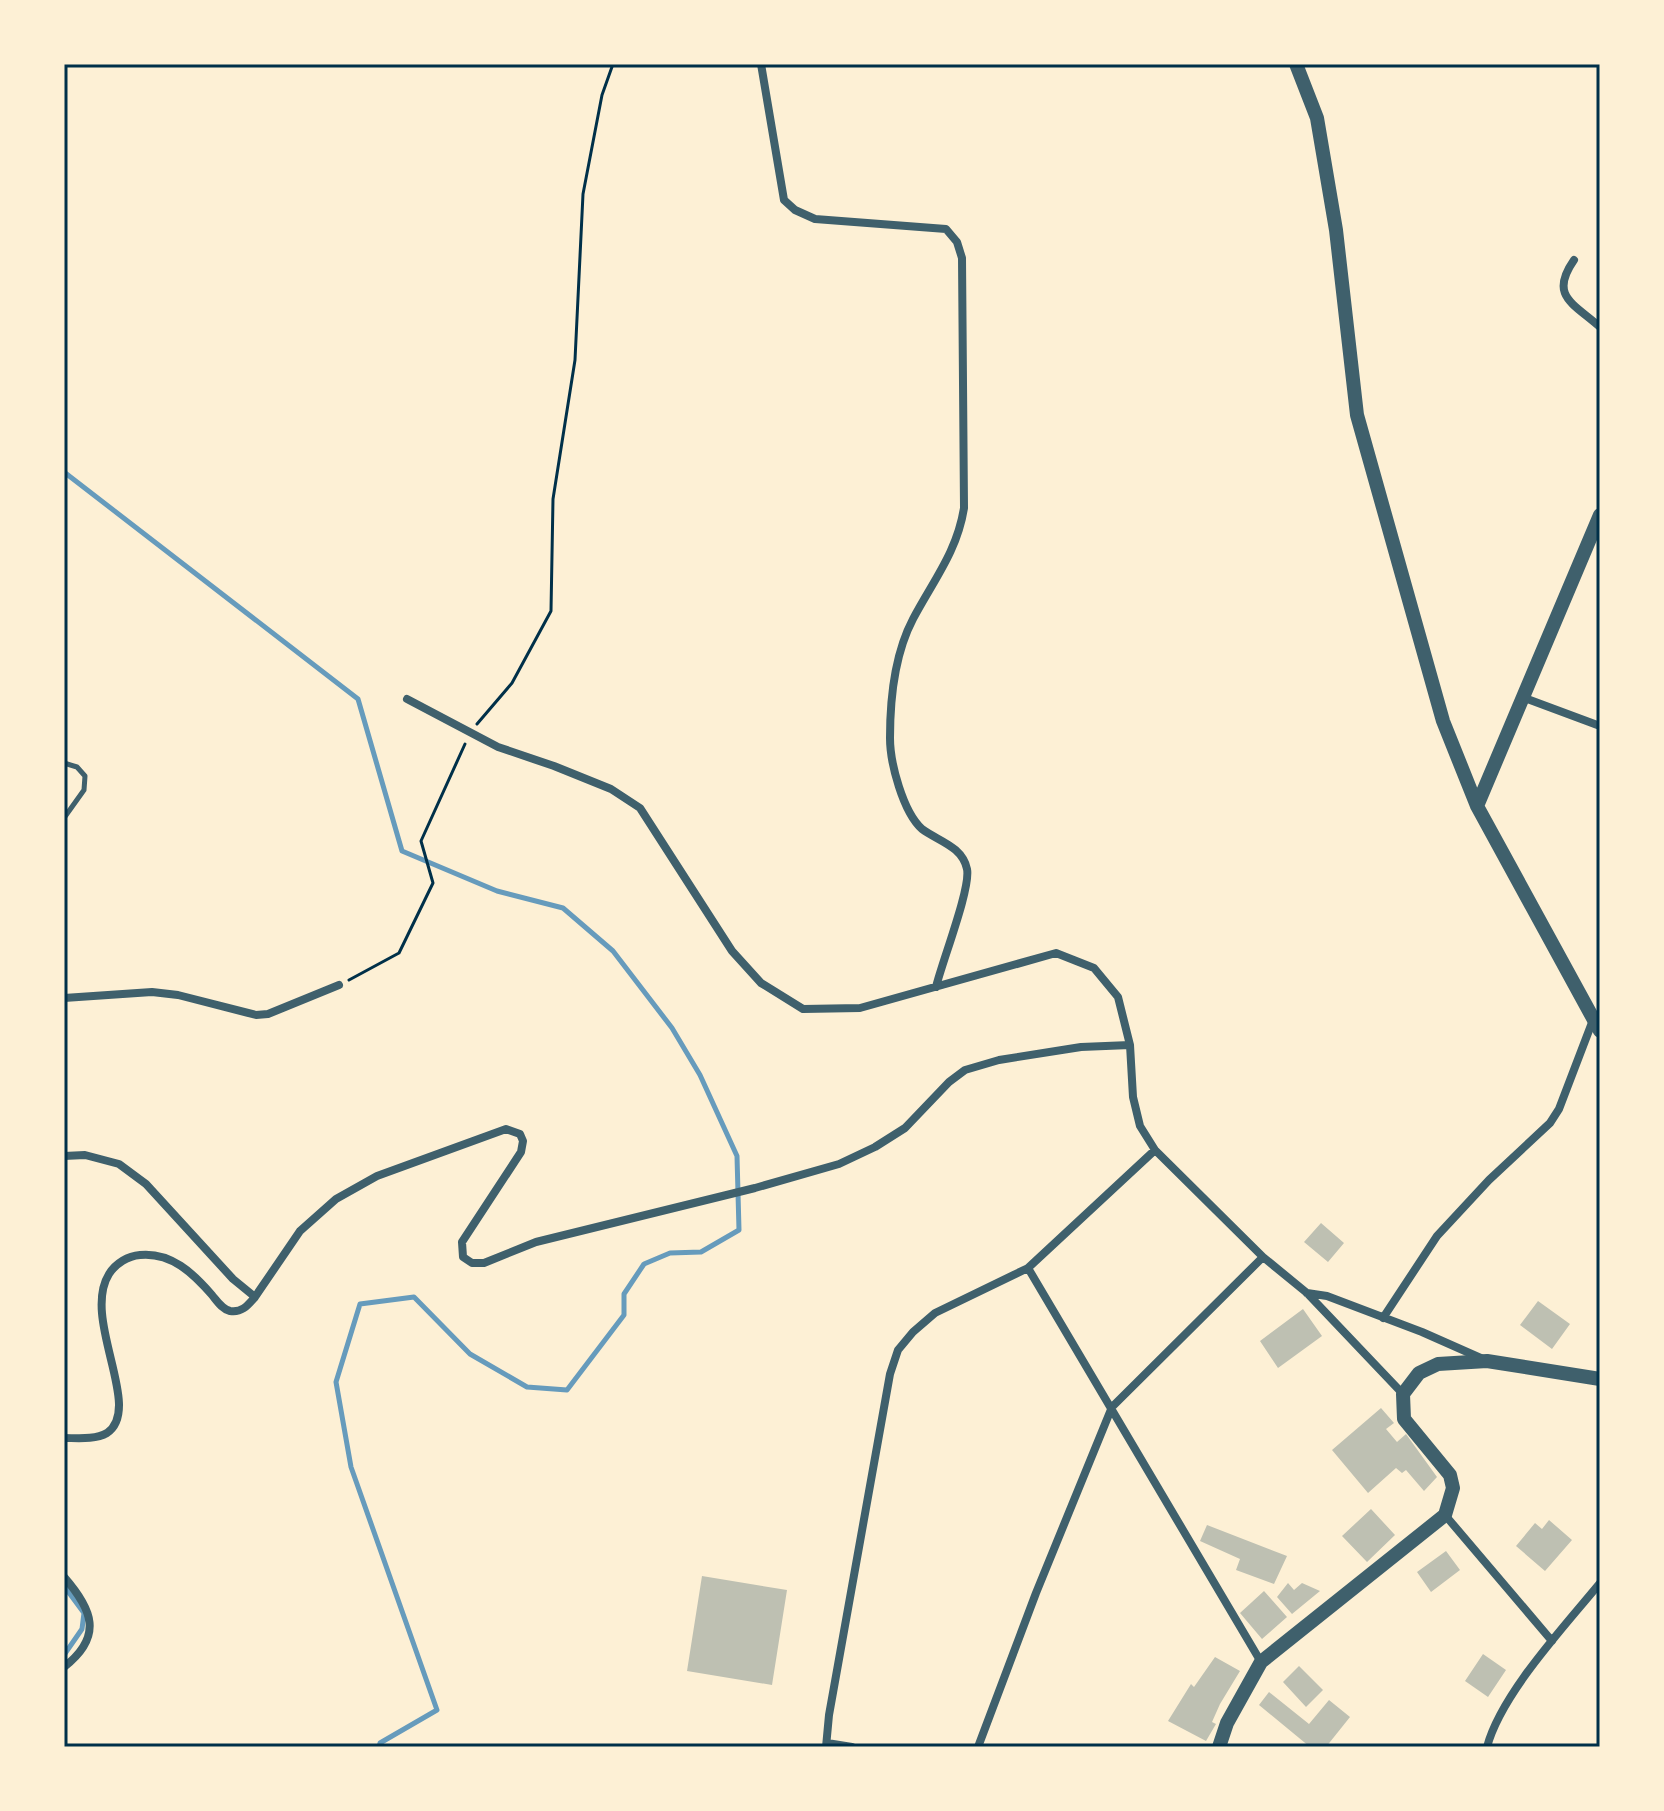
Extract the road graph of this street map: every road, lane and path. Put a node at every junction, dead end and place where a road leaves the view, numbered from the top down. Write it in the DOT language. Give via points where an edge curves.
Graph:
graph roads {
  1 [pos="613,64"];
  2 [pos="761,64"];
  3 [pos="1296,64"];
  4 [pos="1574,260"];
  5 [pos="1600,327"];
  6 [pos="1600,515"];
  7 [pos="1522,697"];
  8 [pos="407,699"];
  9 [pos="1600,726"];
  10 [pos="469,733"];
  11 [pos="64,763"];
  12 [pos="1477,806"];
  13 [pos="64,818"];
  14 [pos="339,985"];
  15 [pos="936,987"];
  16 [pos="64,998"];
  17 [pos="1597,1025"];
  18 [pos="1130,1045"];
  19 [pos="1155,1150"];
  20 [pos="64,1156"];
  21 [pos="1263,1257"];
  22 [pos="1028,1268"];
  23 [pos="1307,1293"];
  24 [pos="255,1297"];
  25 [pos="1383,1318"];
  26 [pos="1487,1361"];
  27 [pos="1600,1379"];
  28 [pos="1403,1394"];
  29 [pos="1112,1407"];
  30 [pos="64,1438"];
  31 [pos="1445,1515"];
  32 [pos="64,1577"];
  33 [pos="1600,1583"];
  34 [pos="1552,1641"];
  35 [pos="1261,1662"];
  36 [pos="64,1667"];
  37 [pos="826,1745"];
  38 [pos="852,1747"];
  39 [pos="978,1747"];
  40 [pos="1219,1747"];
  41 [pos="1487,1747"];
  1 -- 10 [label="path" via="583,194 575,360 553,499 551,611 512,683"];
  2 -- 15 [label="street" via="784,200 815,219 946,229 962,258 964,508 951,554 900,653 890,742 909,810 921,828 953,847 967,868 966,892"];
  3 -- 12 [label="street" via="1317,118 1357,415 1415,631"];
  4 -- 5 [label="street" via="1561,281 1563,290"];
  6 -- 7 [label="street"];
  7 -- 9 [label="street"];
  7 -- 12 [label="street"];
  8 -- 10 [label="street"];
  10 -- 14 [label="path" via="421,841 433,883 399,953"];
  10 -- 15 [label="street" via="611,789 640,808 732,951 761,983 803,1009 860,1008"];
  11 -- 13 [label="lane" via="85,776 84,790"];
  12 -- 17 [label="street"];
  14 -- 16 [label="street" via="256,1015 152,992"];
  15 -- 18 [label="street" via="1056,953 1094,968 1118,997"];
  17 -- 25 [label="street" via="1550,1123 1437,1236"];
  18 -- 19 [label="street" via="1133,1097 1140,1126"];
  18 -- 24 [label="street" via="1081,1047 965,1070 905,1128 839,1164 472,1263 463,1257 462,1242 521,1152 520,1134 506,1129 377,1176 336,1199 300,1231"];
  19 -- 21 [label="street"];
  19 -- 22 [label="street"];
  20 -- 24 [label="street" via="85,1155 119,1164 137,1177"];
  21 -- 23 [label="street"];
  21 -- 29 [label="street"];
  22 -- 29 [label="street"];
  22 -- 37 [label="street" via="935,1313 898,1350"];
  23 -- 25 [label="street"];
  23 -- 28 [label="street"];
  24 -- 30 [label="street" via="244,1309 232,1312 175,1262 154,1254 120,1262 105,1285 102,1331 121,1410 106,1433"];
  25 -- 26 [label="street"];
  26 -- 27 [label="street"];
  26 -- 28 [label="street" via="1438,1364 1419,1373"];
  28 -- 31 [label="street" via="1404,1419 1450,1475 1453,1488"];
  29 -- 35 [label="street"];
  29 -- 39 [label="street"];
  31 -- 34 [label="street"];
  31 -- 35 [label="street"];
  32 -- 36 [label="street" via="89,1611 90,1624 80,1652"];
  33 -- 34 [label="street"];
  34 -- 41 [label="street" via="1500,1712"];
  35 -- 40 [label="street"];
  37 -- 38 [label="street"];
}
